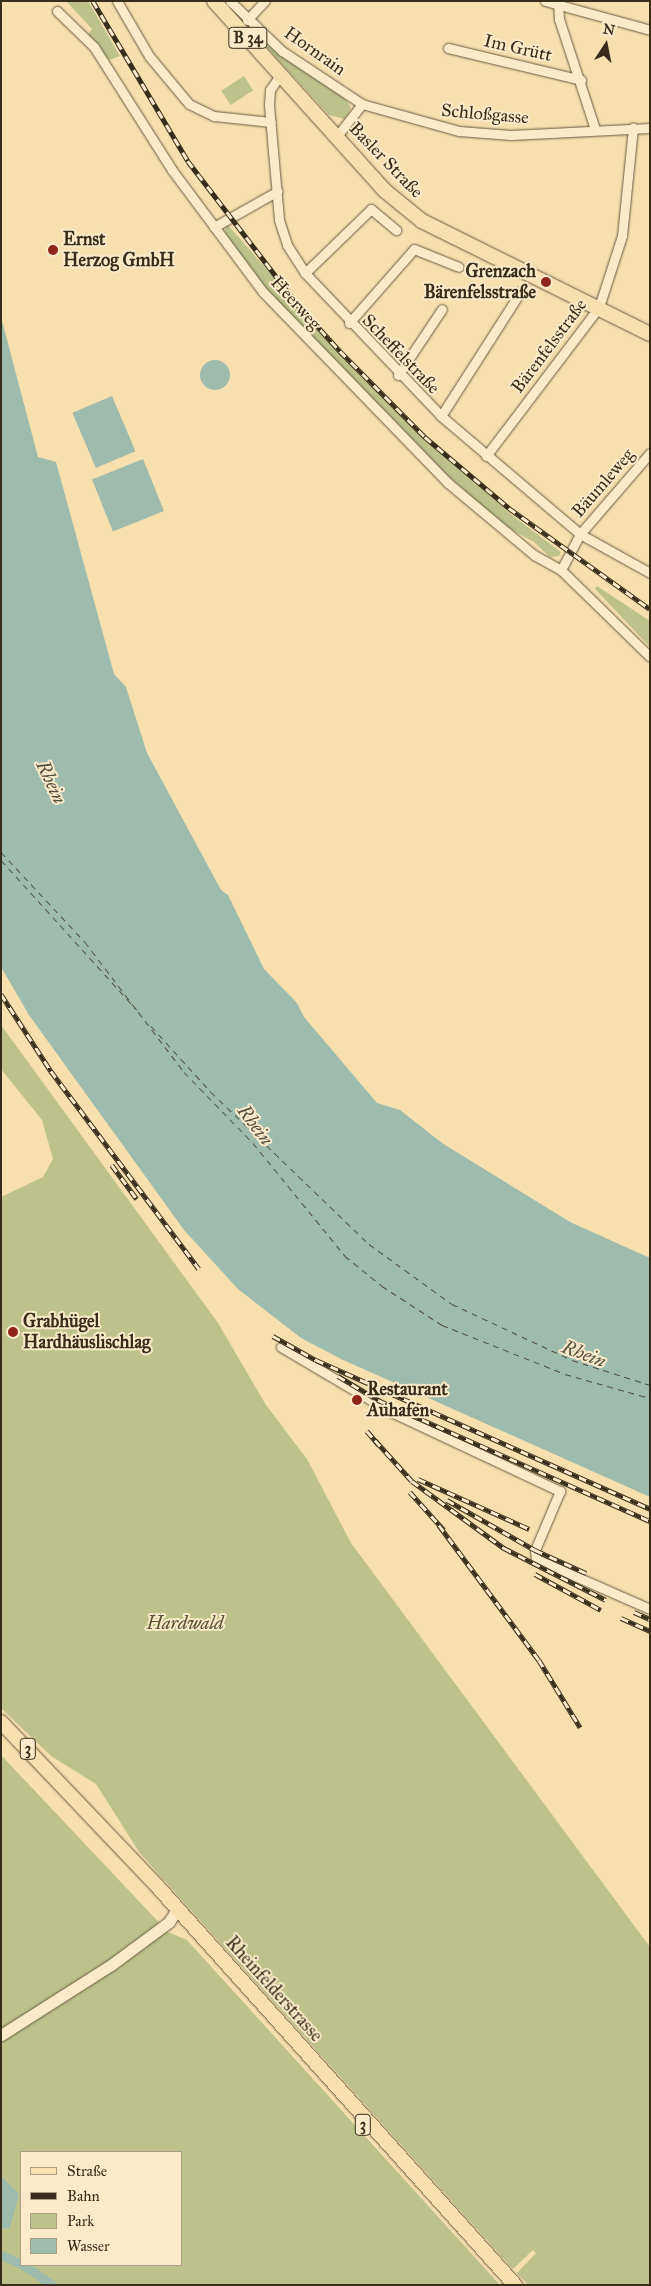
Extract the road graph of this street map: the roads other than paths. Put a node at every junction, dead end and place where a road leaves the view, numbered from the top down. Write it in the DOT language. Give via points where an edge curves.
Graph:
graph roads {
  1 [pos="117,1"];
  2 [pos="214,1"];
  3 [pos="230,1"];
  4 [pos="265,1"];
  5 [pos="545,1"];
  6 [pos="558,3"];
  7 [pos="57,11"];
  8 [pos="247,20"];
  9 [pos="650,30"];
  10 [pos="448,48"];
  11 [pos="281,74"];
  12 [pos="581,80"];
  13 [pos="362,104"];
  14 [pos="270,122"];
  15 [pos="633,128"];
  16 [pos="650,128"];
  17 [pos="595,129"];
  18 [pos="337,136"];
  19 [pos="278,191"];
  20 [pos="214,228"];
  21 [pos="396,230"];
  22 [pos="459,267"];
  23 [pos="305,273"];
  24 [pos="520,291"];
  25 [pos="599,307"];
  26 [pos="442,309"];
  27 [pos="349,324"];
  28 [pos="650,334"];
  29 [pos="398,375"];
  30 [pos="441,416"];
  31 [pos="650,453"];
  32 [pos="486,456"];
  33 [pos="580,534"];
  34 [pos="561,568"];
  35 [pos="650,572"];
  36 [pos="650,657"];
  37 [pos="281,1347"];
  38 [pos="650,1609"];
  39 [pos="1,1722"];
  40 [pos="1,1731"];
  41 [pos="174,1914"];
  42 [pos="1,2035"];
  43 [pos="506,2285"];
  44 [pos="515,2285"];
  1 -- 14 [label="street" via="149,56 189,104 214,116"];
  2 -- 11 [label="main road, Basler Straße / B 34"];
  3 -- 8 [label="street, Hornrain"];
  4 -- 8 [label="street"];
  5 -- 6 [label="street"];
  6 -- 9 [label="street"];
  6 -- 12 [label="street" via="559,19"];
  7 -- 20 [label="street, Heerweg" via="94,47 172,170"];
  8 -- 13 [label="street, Hornrain" via="282,51"];
  10 -- 12 [label="street, Im Grütt"];
  11 -- 14 [label="street, Scheffelstraße" via="270,90"];
  11 -- 18 [label="main road, Basler Straße / B 34"];
  12 -- 17 [label="street"];
  13 -- 17 [label="street, Schloßgasse" via="459,131 511,135"];
  13 -- 18 [label="street"];
  14 -- 19 [label="street, Scheffelstraße"];
  15 -- 16 [label="street, Schloßgasse"];
  15 -- 17 [label="street, Schloßgasse"];
  15 -- 25 [label="street, Bärenfelsstraße" via="624,227"];
  18 -- 25 [label="main road, Basler Straße / B 34" via="384,190 422,221 459,243"];
  19 -- 20 [label="street"];
  19 -- 23 [label="street, Scheffelstraße" via="287,245"];
  20 -- 34 [label="street, Heerweg" via="263,292 351,388 504,532 554,570"];
  21 -- 23 [label="street" via="371,209"];
  22 -- 27 [label="street" via="414,249"];
  23 -- 27 [label="street, Scheffelstraße"];
  24 -- 30 [label="street"];
  25 -- 28 [label="main road, Basler Straße / B 34"];
  25 -- 32 [label="street, Bärenfelsstraße"];
  26 -- 29 [label="street"];
  27 -- 29 [label="street, Scheffelstraße"];
  29 -- 30 [label="street, Scheffelstraße"];
  30 -- 32 [label="street, Scheffelstraße"];
  31 -- 33 [label="street, Bäumleweg"];
  32 -- 33 [label="street, Scheffelstraße"];
  33 -- 34 [label="street, Bäumleweg"];
  33 -- 35 [label="street, Scheffelstraße"];
  34 -- 36 [label="street, Heerweg"];
  37 -- 38 [label="street" via="391,1412 560,1491 535,1550 536,1559"];
  39 -- 41 [label="main road, Rheinfelderstrasse / 3"];
  40 -- 41 [label="main road, Rheinfelderstrasse / 3"];
  41 -- 42 [label="street" via="111,1965"];
  41 -- 43 [label="main road, Rheinfelderstrasse / 3"];
  41 -- 44 [label="main road, Rheinfelderstrasse / 3"];
}
